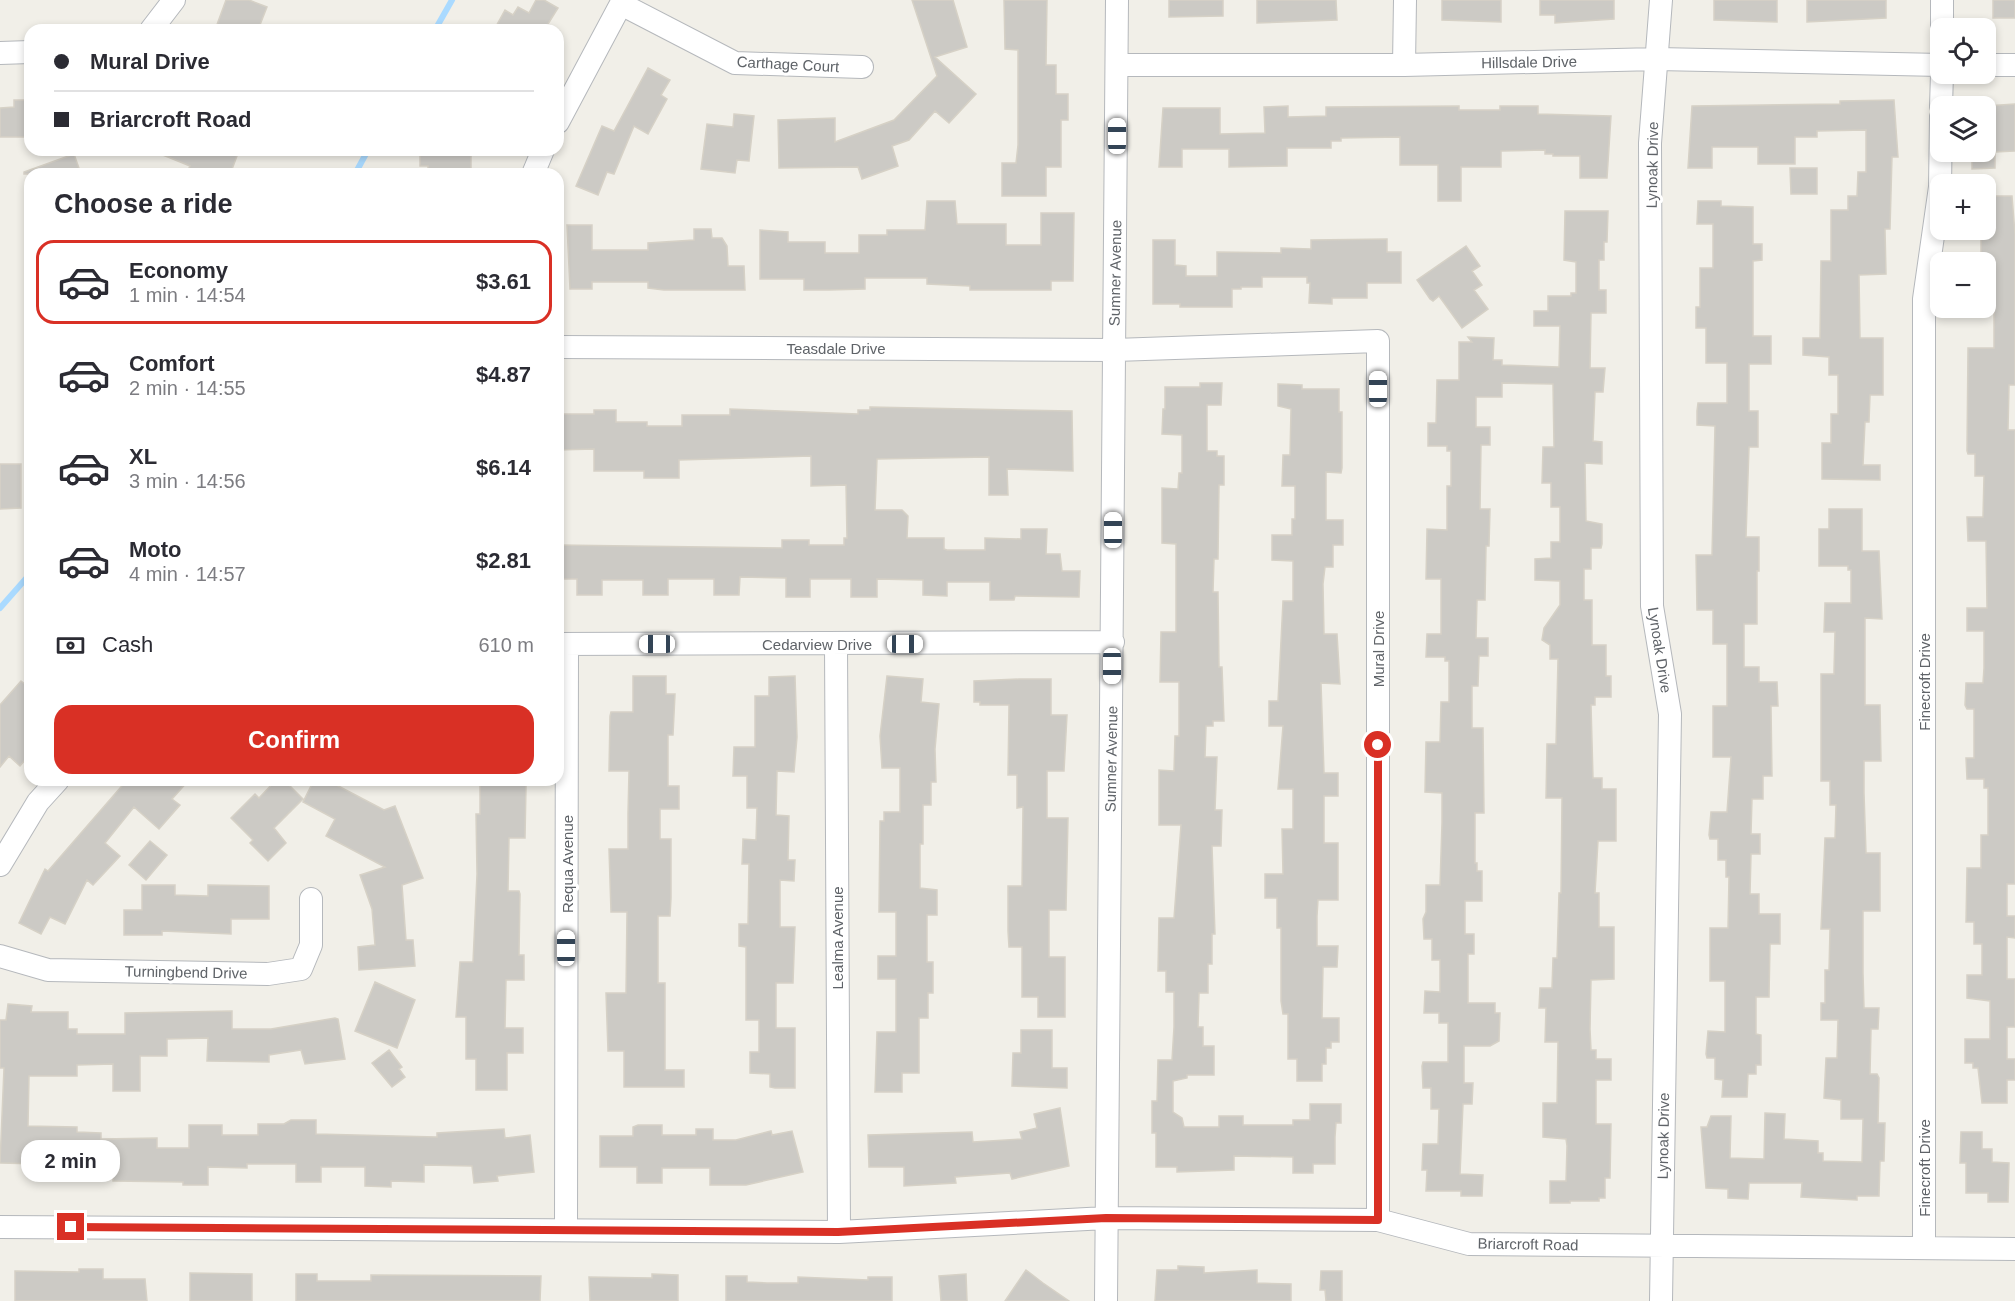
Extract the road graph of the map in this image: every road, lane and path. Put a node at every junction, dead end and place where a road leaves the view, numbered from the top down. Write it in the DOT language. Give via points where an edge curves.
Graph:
graph roads {
  1 [pos="174,0"];
  2 [pos="1117,0"];
  3 [pos="1405,0"];
  4 [pos="1661,0"];
  5 [pos="1942,0"];
  6 [pos="622,2"];
  7 [pos="1942,18"];
  8 [pos="156,24"];
  9 [pos="24,52"];
  10 [pos="0,53"];
  11 [pos="1657,59"];
  12 [pos="1117,65"];
  13 [pos="1404,65"];
  14 [pos="1930,65"];
  15 [pos="1996,65"];
  16 [pos="2015,65"];
  17 [pos="862,67"];
  18 [pos="564,111"];
  19 [pos="1940,162"];
  20 [pos="564,347"];
  21 [pos="1115,350"];
  22 [pos="1113,642"];
  23 [pos="564,644"];
  24 [pos="836,644"];
  25 [pos="53,786"];
  26 [pos="564,786"];
  27 [pos="0,865"];
  28 [pos="311,899"];
  29 [pos="0,956"];
  30 [pos="1106,1218"];
  31 [pos="1378,1220"];
  32 [pos="0,1227"];
  33 [pos="566,1228"];
  34 [pos="838,1232"];
  35 [pos="1661,1246"];
  36 [pos="1924,1248"];
  37 [pos="2015,1249"];
  38 [pos="1106,1301"];
  39 [pos="1661,1301"];
  1 -- 8 [label="street"];
  2 -- 12 [label="street, Sumner Avenue"];
  3 -- 13 [label="street"];
  4 -- 11 [label="street, Lynoak Drive"];
  5 -- 7 [label="street"];
  6 -- 17 [label="street, Carthage Court" via="735,63"];
  6 -- 18 [label="street"];
  9 -- 10 [label="street"];
  11 -- 13 [label="street, Hillsdale Drive"];
  11 -- 14 [label="street, Hillsdale Drive"];
  11 -- 35 [label="street, Lynoak Drive" via="1650,143 1652,606 1670,714"];
  12 -- 13 [label="street, Hillsdale Drive"];
  12 -- 21 [label="street, Sumner Avenue"];
  15 -- 16 [label="street"];
  19 -- 36 [label="street, Finecroft Drive" via="1924,299"];
  20 -- 21 [label="street, Teasdale Drive"];
  21 -- 22 [label="street, Sumner Avenue"];
  21 -- 31 [label="street, Mural Drive" via="1378,341"];
  22 -- 24 [label="street, Cedarview Drive"];
  22 -- 30 [label="street, Sumner Avenue"];
  23 -- 24 [label="street, Cedarview Drive"];
  24 -- 34 [label="street, Lealma Avenue"];
  25 -- 27 [label="street" via="38,802"];
  26 -- 33 [label="street, Requa Avenue"];
  28 -- 29 [label="street, Turningbend Drive" via="311,945 302,969 268,974 48,970"];
  30 -- 31 [label="street, Briarcroft Road"];
  30 -- 34 [label="street, Briarcroft Road"];
  30 -- 38 [label="street, Sumner Avenue"];
  31 -- 35 [label="street, Briarcroft Road" via="1469,1244"];
  32 -- 33 [label="street, Briarcroft Road"];
  33 -- 34 [label="street, Briarcroft Road"];
  35 -- 36 [label="street, Briarcroft Road"];
  35 -- 39 [label="street, Lynoak Drive"];
  36 -- 37 [label="street, Briarcroft Road"];
}
